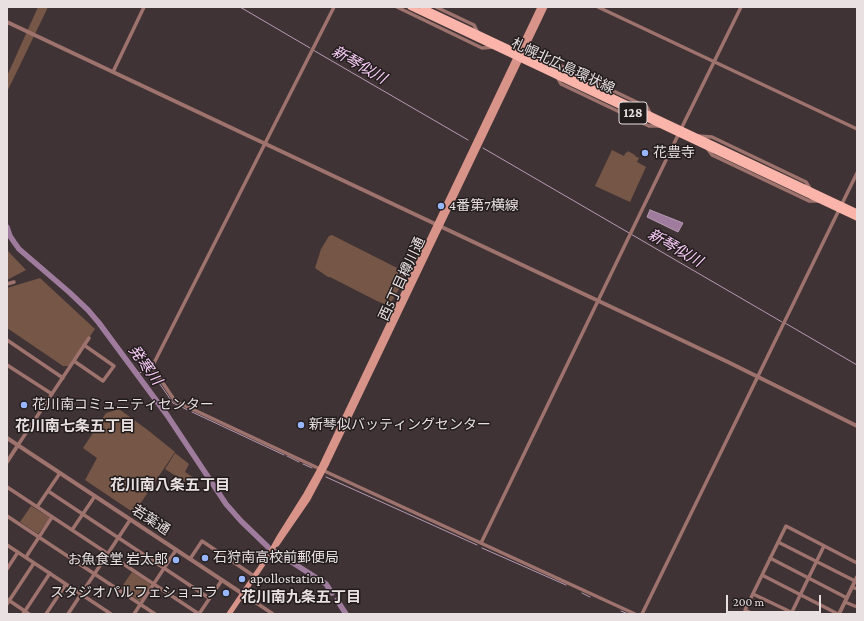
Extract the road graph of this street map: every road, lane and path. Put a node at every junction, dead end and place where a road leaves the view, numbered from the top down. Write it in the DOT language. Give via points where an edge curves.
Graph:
graph roads {
  1 [pos="144,7"];
  2 [pos="334,7"];
  3 [pos="397,7"];
  4 [pos="410,7"];
  5 [pos="422,7"];
  6 [pos="436,7"];
  7 [pos="540,7"];
  8 [pos="545,7"];
  9 [pos="598,7"];
  10 [pos="741,7"];
  11 [pos="7,22"];
  12 [pos="479,34"];
  13 [pos="495,47"];
  14 [pos="520,56"];
  15 [pos="714,62"];
  16 [pos="113,72"];
  17 [pos="857,129"];
  18 [pos="680,132"];
  19 [pos="265,144"];
  20 [pos="857,173"];
  21 [pos="840,208"];
  22 [pos="857,212"];
  23 [pos="857,218"];
  24 [pos="438,225"];
  25 [pos="14,282"];
  26 [pos="7,284"];
  27 [pos="599,301"];
  28 [pos="89,338"];
  29 [pos="7,340"];
  30 [pos="84,345"];
  31 [pos="74,361"];
  32 [pos="7,365"];
  33 [pos="758,377"];
  34 [pos="63,378"];
  35 [pos="52,394"];
  36 [pos="857,426"];
  37 [pos="7,438"];
  38 [pos="18,445"];
  39 [pos="7,462"];
  40 [pos="322,470"];
  41 [pos="60,473"];
  42 [pos="7,487"];
  43 [pos="48,491"];
  44 [pos="95,496"];
  45 [pos="37,507"];
  46 [pos="83,514"];
  47 [pos="7,516"];
  48 [pos="52,517"];
  49 [pos="130,520"];
  50 [pos="72,530"];
  51 [pos="39,537"];
  52 [pos="118,538"];
  53 [pos="778,542"];
  54 [pos="481,543"];
  55 [pos="7,545"];
  56 [pos="824,546"];
  57 [pos="176,550"];
  58 [pos="18,552"];
  59 [pos="108,554"];
  60 [pos="26,557"];
  61 [pos="770,558"];
  62 [pos="190,559"];
  63 [pos="816,561"];
  64 [pos="34,563"];
  65 [pos="857,563"];
  66 [pos="165,568"];
  67 [pos="7,569"];
  68 [pos="50,573"];
  69 [pos="95,574"];
  70 [pos="762,575"];
  71 [pos="254,576"];
  72 [pos="809,577"];
  73 [pos="856,579"];
  74 [pos="222,580"];
  75 [pos="66,584"];
  76 [pos="154,584"];
  77 [pos="852,587"];
  78 [pos="857,589"];
  79 [pos="81,594"];
  80 [pos="243,594"];
  81 [pos="753,594"];
  82 [pos="800,595"];
  83 [pos="210,598"];
  84 [pos="846,600"];
  85 [pos="8,601"];
  86 [pos="140,604"];
  87 [pos="857,607"];
  88 [pos="24,613"];
  89 [pos="70,613"];
  90 [pos="792,613"];
  91 [pos="29,614"];
  92 [pos="46,614"];
  93 [pos="111,614"];
  94 [pos="134,614"];
  95 [pos="155,614"];
  96 [pos="229,614"];
  97 [pos="273,614"];
  98 [pos="635,614"];
  99 [pos="642,614"];
  100 [pos="753,614"];
  101 [pos="838,614"];
  1 -- 16 [label="street"];
  2 -- 19 [label="street"];
  3 -- 13 [label="street" via="482,48"];
  4 -- 13 [label="main road, 札幌北広島環状線 / 128"];
  5 -- 12 [label="main road, 札幌北広島環状線 / 128"];
  6 -- 12 [label="street" via="474,25"];
  7 -- 14 [label="main road, 西5丁目樽川通"];
  8 -- 14 [label="main road, 西5丁目樽川通"];
  9 -- 15 [label="street"];
  10 -- 15 [label="street"];
  11 -- 16 [label="street"];
  12 -- 14 [label="main road, 札幌北広島環状線 / 128"];
  13 -- 14 [label="main road, 札幌北広島環状線 / 128"];
  14 -- 18 [label="main road, 札幌北広島環状線 / 128" via="662,126"];
  14 -- 18 [label="main road, 札幌北広島環状線 / 128" via="540,62 652,115"];
  14 -- 24 [label="main road, 西5丁目樽川通"];
  15 -- 17 [label="street"];
  15 -- 18 [label="street"];
  16 -- 19 [label="street"];
  18 -- 21 [label="main road, 札幌北広島環状線 / 128" via="706,147"];
  18 -- 21 [label="main road, 札幌北広島環状線 / 128" via="695,136 812,191"];
  18 -- 27 [label="street"];
  19 -- 24 [label="street"];
  19 -- 40 [label="street" via="152,367 174,401"];
  20 -- 21 [label="street"];
  21 -- 22 [label="main road, 札幌北広島環状線 / 128"];
  21 -- 23 [label="main road, 札幌北広島環状線 / 128"];
  21 -- 33 [label="street"];
  24 -- 27 [label="street"];
  24 -- 40 [label="main road, 西5丁目樽川通"];
  25 -- 26 [label="street"];
  27 -- 33 [label="street"];
  27 -- 54 [label="street"];
  28 -- 30 [label="street"];
  29 -- 34 [label="street"];
  30 -- 31 [label="street"];
  30 -- 31 [label="street" via="114,366 103,381"];
  31 -- 34 [label="street"];
  32 -- 35 [label="street"];
  33 -- 36 [label="street"];
  33 -- 99 [label="street"];
  34 -- 35 [label="street"];
  35 -- 38 [label="street"];
  37 -- 38 [label="street, 若葉通"];
  38 -- 39 [label="street"];
  38 -- 41 [label="street, 若葉通"];
  40 -- 54 [label="street"];
  40 -- 71 [label="main road, 西5丁目樽川通" via="308,499"];
  41 -- 43 [label="street"];
  41 -- 44 [label="street, 若葉通"];
  42 -- 45 [label="street"];
  43 -- 45 [label="street"];
  43 -- 46 [label="street"];
  44 -- 46 [label="street"];
  44 -- 49 [label="street, 若葉通"];
  45 -- 48 [label="street"];
  46 -- 50 [label="street"];
  46 -- 52 [label="street"];
  47 -- 51 [label="street"];
  48 -- 50 [label="street"];
  48 -- 51 [label="street"];
  49 -- 52 [label="street"];
  49 -- 57 [label="street, 若葉通"];
  50 -- 59 [label="street"];
  51 -- 60 [label="street"];
  51 -- 69 [label="street"];
  52 -- 59 [label="street"];
  52 -- 66 [label="street"];
  53 -- 56 [label="street" via="786,526"];
  53 -- 61 [label="street"];
  53 -- 63 [label="street"];
  54 -- 98 [label="street"];
  55 -- 58 [label="street"];
  56 -- 63 [label="street"];
  56 -- 65 [label="street"];
  57 -- 62 [label="street, 若葉通"];
  57 -- 66 [label="street"];
  58 -- 60 [label="street"];
  58 -- 67 [label="street"];
  59 -- 69 [label="street"];
  59 -- 76 [label="street"];
  60 -- 64 [label="street"];
  61 -- 70 [label="street"];
  61 -- 72 [label="street"];
  62 -- 71 [label="street" via="202,541"];
  62 -- 74 [label="street, 若葉通"];
  63 -- 72 [label="street"];
  63 -- 73 [label="street"];
  64 -- 68 [label="street"];
  64 -- 85 [label="street"];
  66 -- 76 [label="street"];
  66 -- 83 [label="street"];
  68 -- 75 [label="street"];
  68 -- 88 [label="street"];
  69 -- 79 [label="street"];
  69 -- 86 [label="street"];
  70 -- 81 [label="street"];
  70 -- 82 [label="street"];
  71 -- 80 [label="main road, 西5丁目樽川通"];
  72 -- 82 [label="street"];
  72 -- 84 [label="street"];
  73 -- 77 [label="street"];
  74 -- 80 [label="street, 若葉通"];
  74 -- 83 [label="street"];
  75 -- 79 [label="street"];
  75 -- 92 [label="street"];
  76 -- 83 [label="street" via="199,614"];
  76 -- 86 [label="street"];
  77 -- 78 [label="street"];
  77 -- 84 [label="street"];
  79 -- 89 [label="street"];
  79 -- 93 [label="street"];
  80 -- 96 [label="main road, 西5丁目樽川通"];
  80 -- 97 [label="street"];
  81 -- 90 [label="street"];
  81 -- 100 [label="street" via="745,610"];
  82 -- 90 [label="street"];
  82 -- 101 [label="street"];
  84 -- 87 [label="street"];
  84 -- 101 [label="street"];
  85 -- 88 [label="street"];
  86 -- 94 [label="street"];
  86 -- 95 [label="street"];
  88 -- 91 [label="street"];
}
